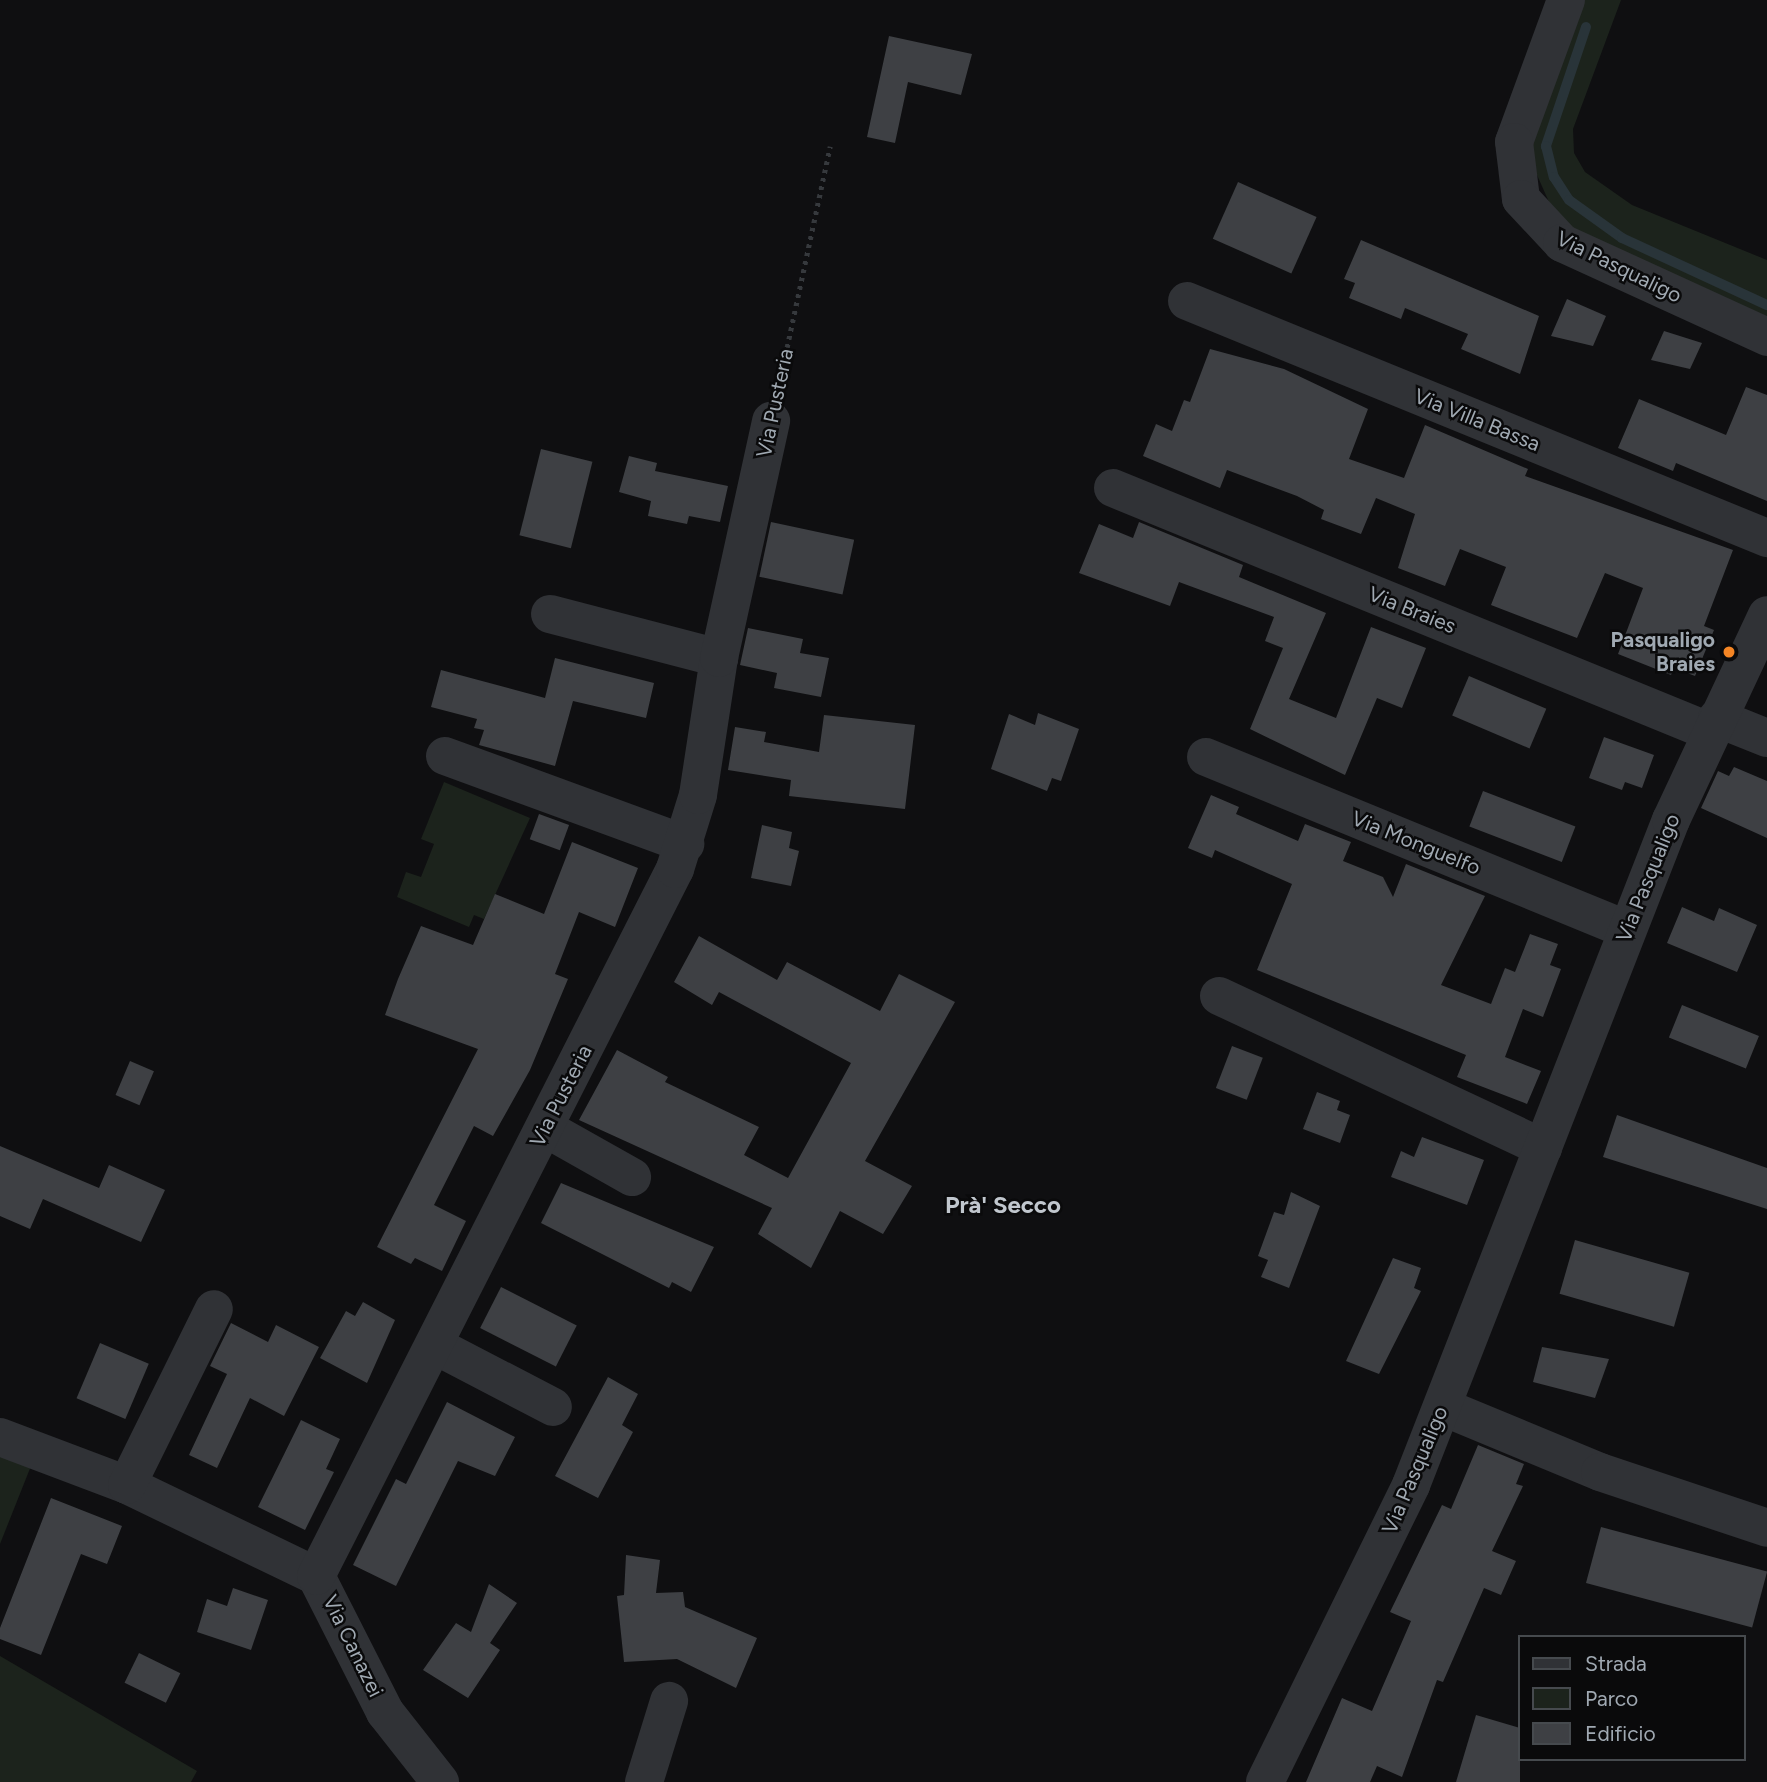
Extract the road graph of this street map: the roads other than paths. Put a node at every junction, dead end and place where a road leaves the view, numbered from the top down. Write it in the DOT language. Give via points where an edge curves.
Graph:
graph roads {
  1 [pos="1566,0"];
  2 [pos="1187,301"];
  3 [pos="1767,337"];
  4 [pos="771,421"];
  5 [pos="1113,488"];
  6 [pos="1767,538"];
  7 [pos="550,614"];
  8 [pos="1767,615"];
  9 [pos="719,658"];
  10 [pos="1714,725"];
  11 [pos="1767,738"];
  12 [pos="445,756"];
  13 [pos="1206,757"];
  14 [pos="685,844"];
  15 [pos="1627,930"];
  16 [pos="1219,996"];
  17 [pos="545,1128"];
  18 [pos="1543,1148"];
  19 [pos="632,1177"];
  20 [pos="214,1309"];
  21 [pos="434,1345"];
  22 [pos="553,1407"];
  23 [pos="1443,1407"];
  24 [pos="0,1437"];
  25 [pos="127,1485"];
  26 [pos="1767,1528"];
  27 [pos="316,1576"];
  28 [pos="669,1701"];
  29 [pos="440,1782"];
  30 [pos="644,1782"];
  31 [pos="1265,1782"];
  1 -- 3 [label="street, Via Pasqualigo" via="1514,142 1521,199 1562,243"];
  2 -- 6 [label="street, Via Villa Bassa"];
  4 -- 9 [label="street, Via Pusteria"];
  5 -- 10 [label="street, Via Braies"];
  7 -- 9 [label="street"];
  8 -- 10 [label="street, Via Pasqualigo"];
  9 -- 14 [label="street, Via Pusteria"];
  10 -- 11 [label="street, Via Braies"];
  10 -- 15 [label="street, Via Pasqualigo"];
  12 -- 14 [label="street"];
  13 -- 15 [label="street, Via Monguelfo"];
  14 -- 17 [label="street, Via Pusteria"];
  15 -- 18 [label="street, Via Pasqualigo"];
  16 -- 18 [label="street"];
  17 -- 19 [label="street"];
  17 -- 21 [label="street, Via Pusteria"];
  18 -- 23 [label="street, Via Pasqualigo"];
  20 -- 25 [label="street"];
  21 -- 22 [label="street"];
  21 -- 27 [label="street, Via Pusteria"];
  23 -- 26 [label="street" via="1600,1472"];
  23 -- 31 [label="street, Via Pasqualigo"];
  24 -- 25 [label="street, Via Canazei"];
  25 -- 27 [label="street, Via Canazei"];
  27 -- 29 [label="street, Via Canazei" via="385,1712"];
  28 -- 30 [label="street"];
}
